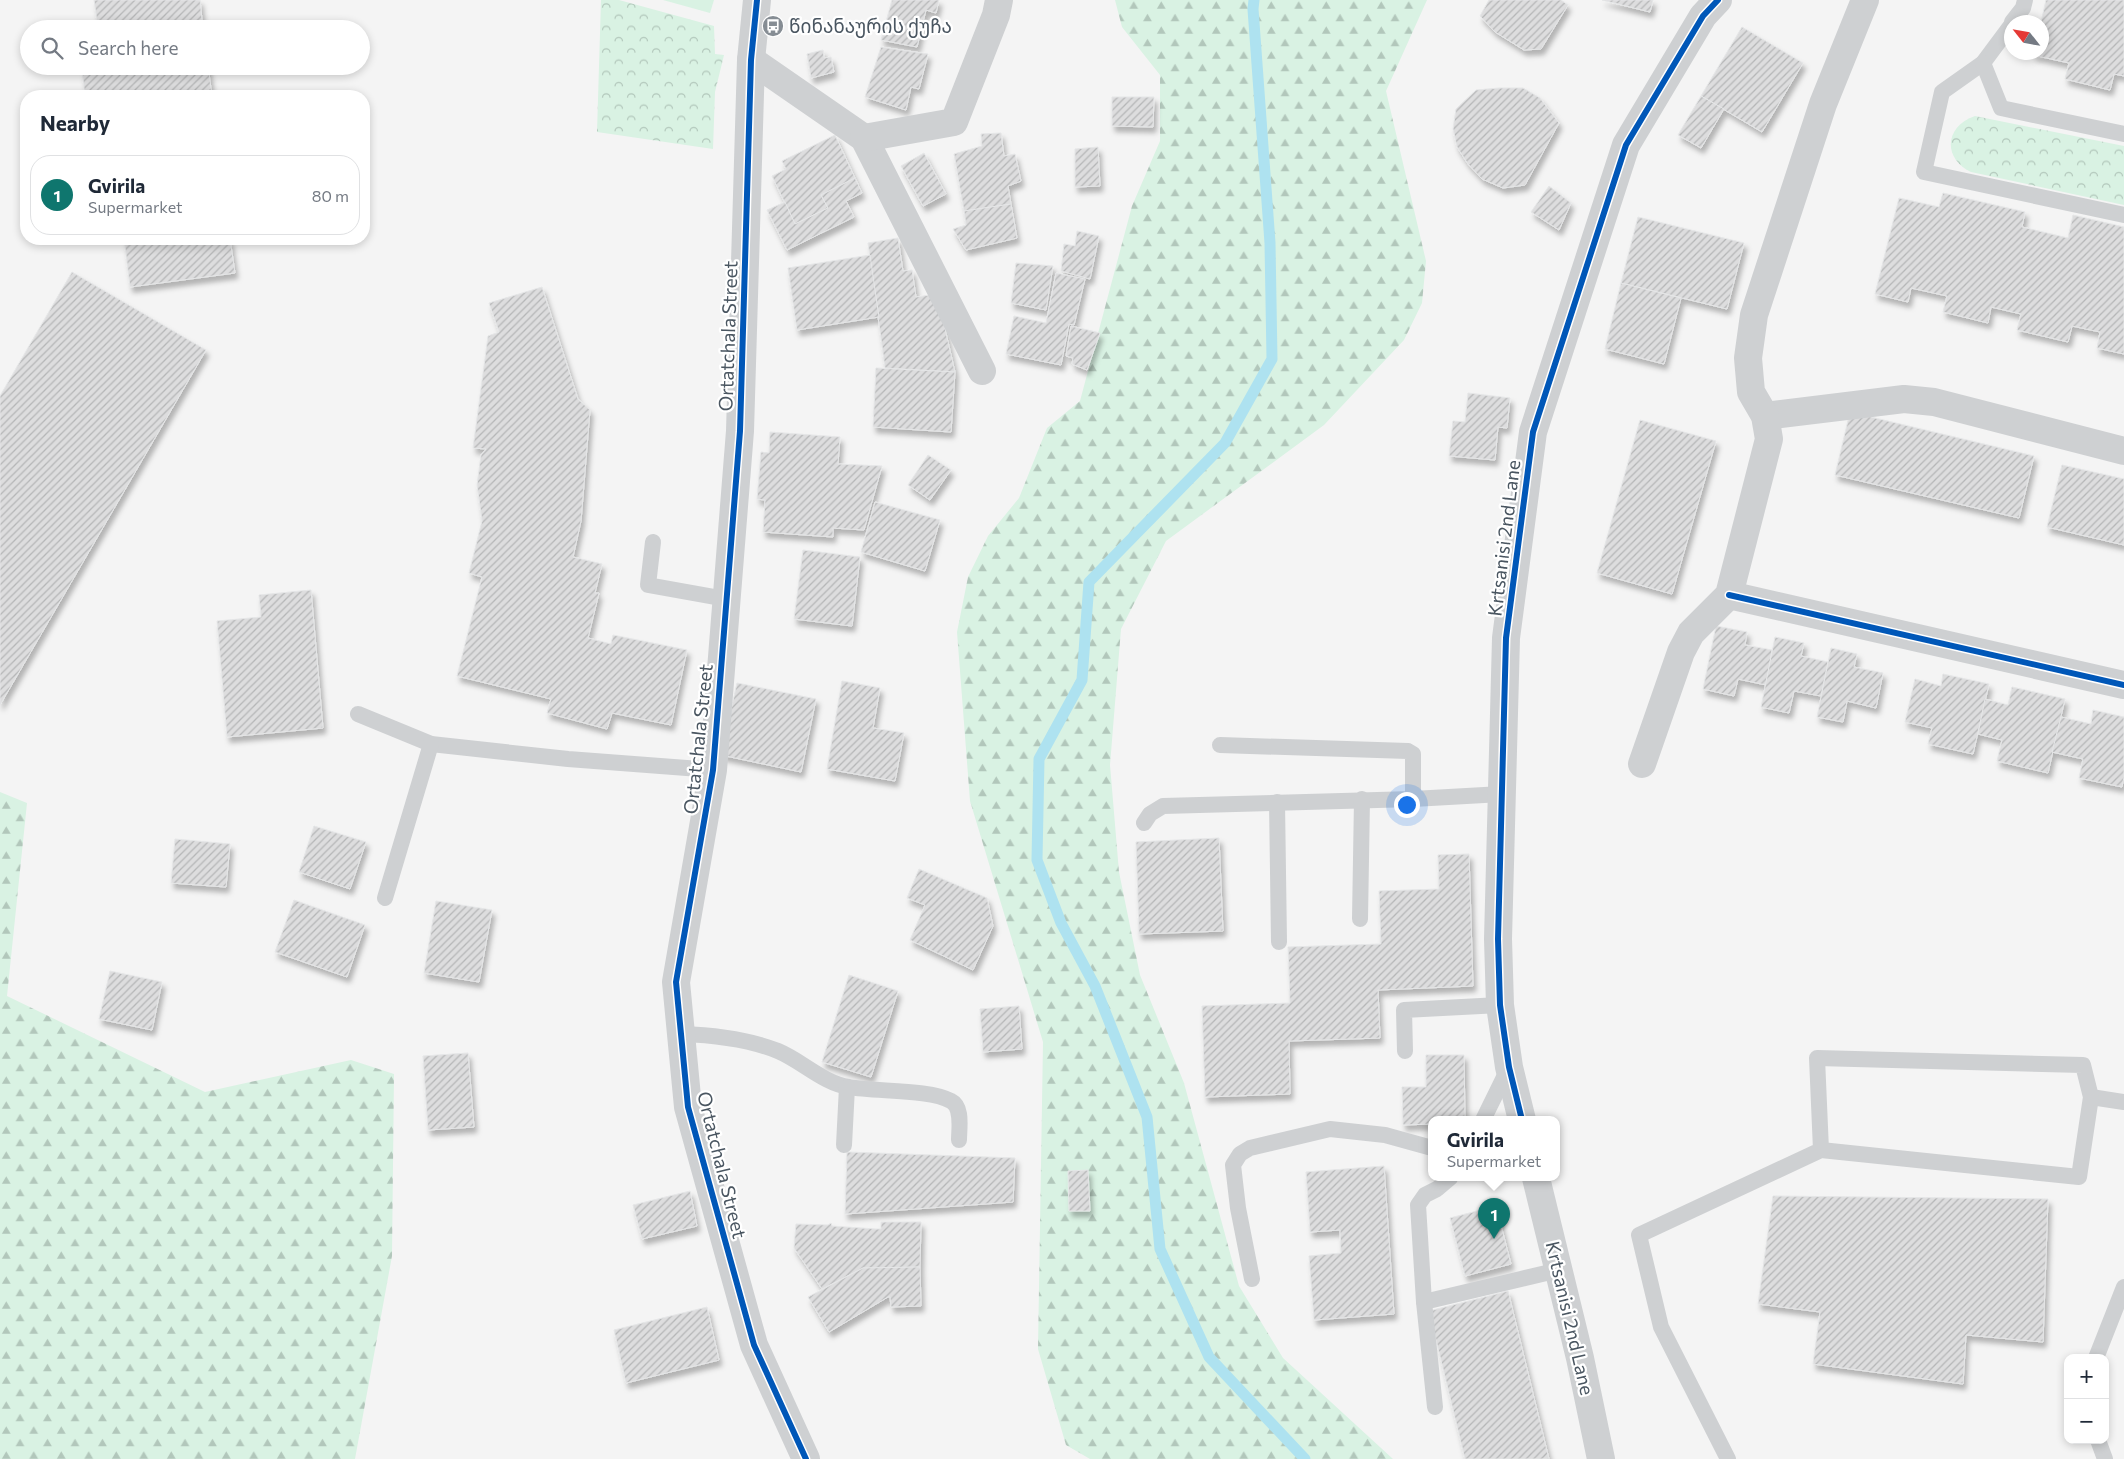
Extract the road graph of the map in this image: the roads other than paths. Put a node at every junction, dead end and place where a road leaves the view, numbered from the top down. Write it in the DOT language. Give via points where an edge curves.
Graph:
graph roads {
  1 [pos="757,0"];
  2 [pos="999,0"];
  3 [pos="1718,0"];
  4 [pos="1865,0"];
  5 [pos="2025,0"];
  6 [pos="2018,15"];
  7 [pos="2004,34"];
  8 [pos="750,60"];
  9 [pos="1983,63"];
  10 [pos="2124,134"];
  11 [pos="864,138"];
  12 [pos="2124,216"];
  13 [pos="982,371"];
  14 [pos="1765,416"];
  15 [pos="2124,452"];
  16 [pos="652,542"];
  17 [pos="1729,595"];
  18 [pos="726,599"];
  19 [pos="2124,684"];
  20 [pos="358,714"];
  21 [pos="431,744"];
  22 [pos="1220,745"];
  23 [pos="1642,764"];
  24 [pos="713,770"];
  25 [pos="1502,794"];
  26 [pos="1413,798"];
  27 [pos="1362,799"];
  28 [pos="1277,802"];
  29 [pos="1144,823"];
  30 [pos="385,898"];
  31 [pos="1360,919"];
  32 [pos="1280,942"];
  33 [pos="1500,1005"];
  34 [pos="681,1034"];
  35 [pos="1405,1051"];
  36 [pos="1509,1067"];
  37 [pos="847,1087"];
  38 [pos="2091,1096"];
  39 [pos="2124,1102"];
  40 [pos="1485,1116"];
  41 [pos="1521,1116"];
  42 [pos="959,1140"];
  43 [pos="844,1145"];
  44 [pos="1428,1147"];
  45 [pos="1821,1150"];
  46 [pos="1447,1181"];
  47 [pos="1537,1181"];
  48 [pos="1559,1270"];
  49 [pos="1252,1279"];
  50 [pos="2124,1287"];
  51 [pos="1424,1302"];
  52 [pos="2098,1354"];
  53 [pos="1435,1408"];
  54 [pos="2099,1444"];
  55 [pos="806,1459"];
  56 [pos="1601,1459"];
  57 [pos="1728,1459"];
  58 [pos="2105,1459"];
  1 -- 8 [label="street, Ortatchala Street"];
  2 -- 11 [label="street" via="954,122"];
  3 -- 25 [label="street, Krtsanisi 2nd Lane" via="1703,16 1626,145 1533,432 1506,638"];
  4 -- 14 [label="street" via="1823,104 1754,315 1748,358 1751,392"];
  5 -- 6 [label="lane"];
  7 -- 9 [label="lane"];
  8 -- 11 [label="street"];
  8 -- 18 [label="street, Ortatchala Street" via="740,431"];
  9 -- 10 [label="lane" via="2001,108"];
  9 -- 12 [label="lane" via="1942,92 1924,172"];
  11 -- 13 [label="street"];
  14 -- 15 [label="street" via="1895,400 1934,402"];
  14 -- 17 [label="street" via="1769,439"];
  16 -- 18 [label="lane" via="648,585"];
  17 -- 19 [label="street"];
  17 -- 23 [label="street" via="1691,633 1681,652"];
  18 -- 24 [label="street, Ortatchala Street"];
  20 -- 21 [label="lane"];
  21 -- 24 [label="lane"];
  21 -- 30 [label="lane"];
  22 -- 26 [label="lane" via="1408,751 1413,754"];
  24 -- 34 [label="street, Ortatchala Street" via="676,982"];
  25 -- 26 [label="lane"];
  25 -- 33 [label="street, Krtsanisi 2nd Lane" via="1498,939"];
  26 -- 27 [label="lane"];
  27 -- 28 [label="lane"];
  27 -- 31 [label="lane"];
  28 -- 29 [label="lane" via="1163,806 1150,814"];
  28 -- 32 [label="lane"];
  33 -- 35 [label="lane" via="1404,1010"];
  33 -- 36 [label="street, Krtsanisi 2nd Lane"];
  34 -- 37 [label="lane" via="711,1035 779,1051 813,1072"];
  34 -- 55 [label="street, Ortatchala Street" via="688,1107 754,1345"];
  36 -- 40 [label="lane"];
  36 -- 41 [label="street, Krtsanisi 2nd Lane"];
  37 -- 42 [label="lane" via="926,1094 952,1101 960,1114"];
  37 -- 43 [label="lane"];
  38 -- 39 [label="lane"];
  38 -- 45 [label="lane" via="2079,1177"];
  38 -- 45 [label="lane" via="2083,1065 1817,1058"];
  44 -- 49 [label="lane" via="1385,1135 1330,1130 1250,1148 1240,1154 1233,1165"];
  45 -- 57 [label="lane" via="1639,1235 1662,1327"];
  46 -- 51 [label="lane" via="1425,1195 1418,1205"];
  47 -- 48 [label="street, Krtsanisi 2nd Lane"];
  48 -- 51 [label="lane"];
  48 -- 56 [label="street, Krtsanisi 2nd Lane"];
  50 -- 52 [label="lane"];
  51 -- 53 [label="lane"];
  54 -- 58 [label="lane"];
}
